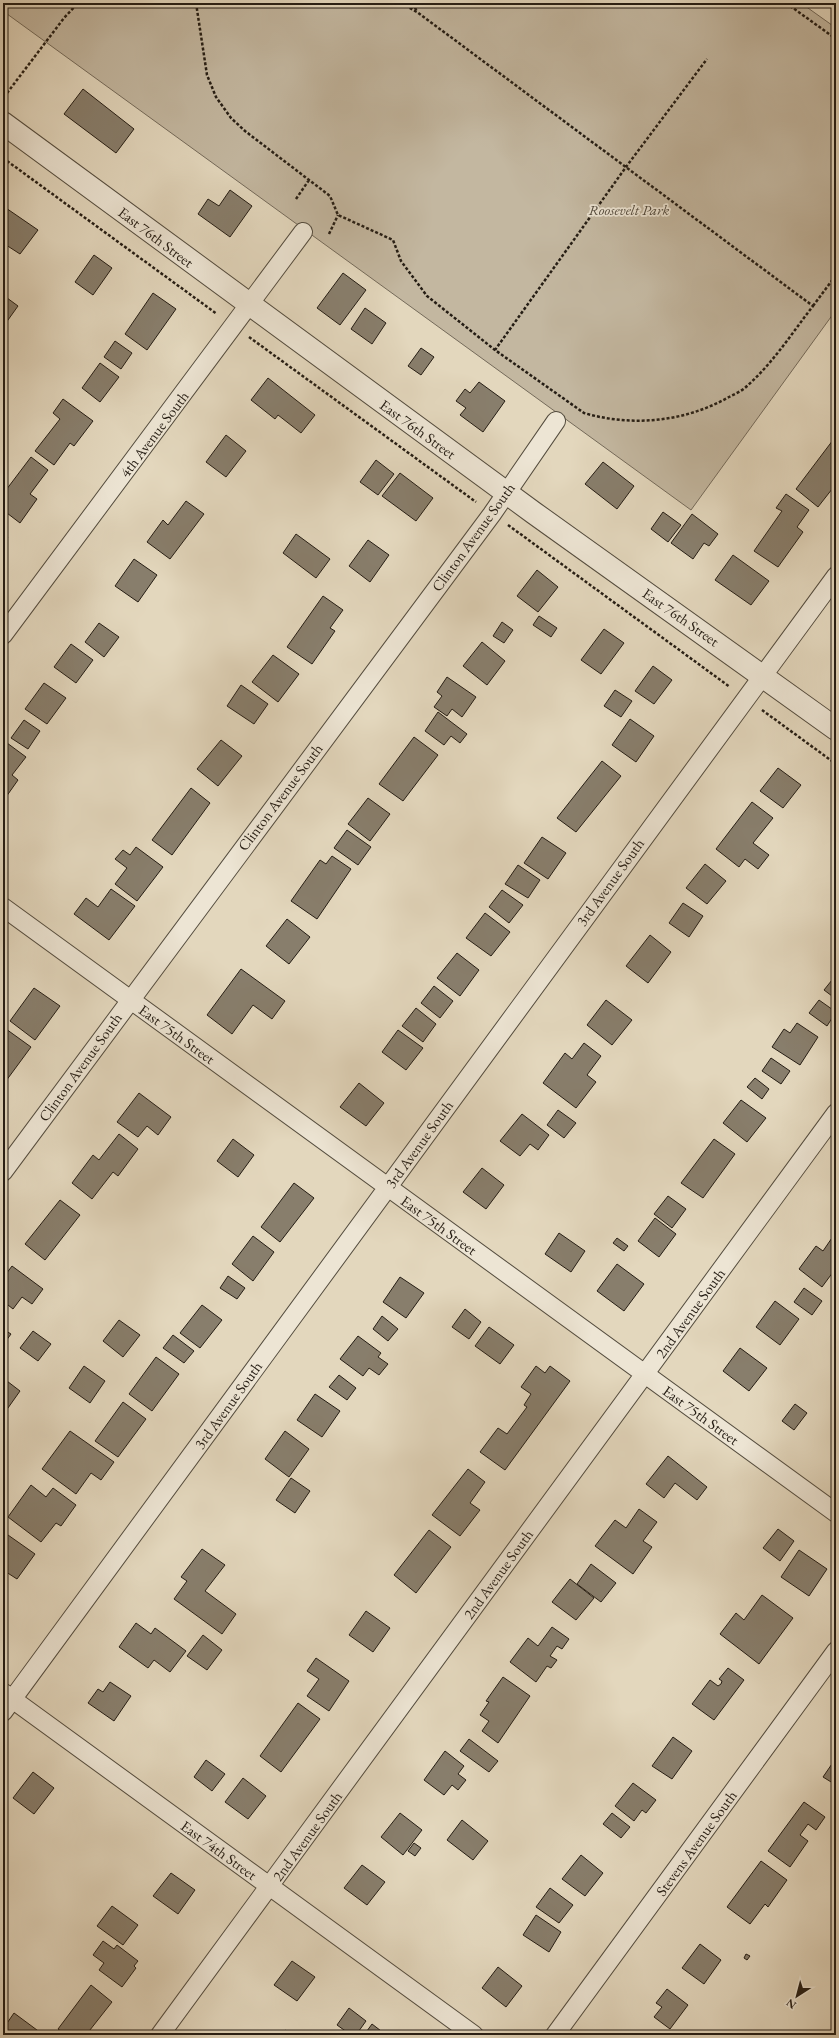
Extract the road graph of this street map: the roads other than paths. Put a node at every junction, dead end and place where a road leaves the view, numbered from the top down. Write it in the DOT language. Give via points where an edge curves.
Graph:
graph roads {
  1 [pos="3,123"];
  2 [pos="303,232"];
  3 [pos="249,306"];
  4 [pos="556,421"];
  5 [pos="506,493"];
  6 [pos="836,576"];
  7 [pos="3,635"];
  8 [pos="762,675"];
  9 [pos="836,729"];
  10 [pos="3,908"];
  11 [pos="130,1000"];
  12 [pos="836,1113"];
  13 [pos="3,1172"];
  14 [pos="387,1187"];
  15 [pos="645,1374"];
  16 [pos="836,1513"];
  17 [pos="836,1652"];
  18 [pos="6,1702"];
  19 [pos="270,1887"];
  20 [pos="160,2035"];
  21 [pos="474,2035"];
  22 [pos="556,2035"];
  1 -- 3 [label="street, East 76th Street"];
  2 -- 3 [label="street, 4th Avenue South"];
  3 -- 5 [label="street, East 76th Street"];
  3 -- 7 [label="street, 4th Avenue South"];
  4 -- 5 [label="street, Clinton Avenue South"];
  5 -- 8 [label="street, East 76th Street"];
  5 -- 11 [label="street, Clinton Avenue South"];
  6 -- 8 [label="street, 3rd Avenue South"];
  8 -- 9 [label="street, East 76th Street"];
  8 -- 14 [label="street, 3rd Avenue South"];
  10 -- 11 [label="street, East 75th Street"];
  11 -- 13 [label="street, Clinton Avenue South"];
  11 -- 14 [label="street, East 75th Street"];
  12 -- 15 [label="street, 2nd Avenue South"];
  14 -- 15 [label="street, East 75th Street"];
  14 -- 18 [label="street, 3rd Avenue South"];
  15 -- 16 [label="street, East 75th Street"];
  15 -- 19 [label="street, 2nd Avenue South"];
  17 -- 22 [label="street, Stevens Avenue South"];
  18 -- 19 [label="street, East 74th Street"];
  19 -- 20 [label="street, 2nd Avenue South"];
  19 -- 21 [label="street, East 74th Street"];
}
